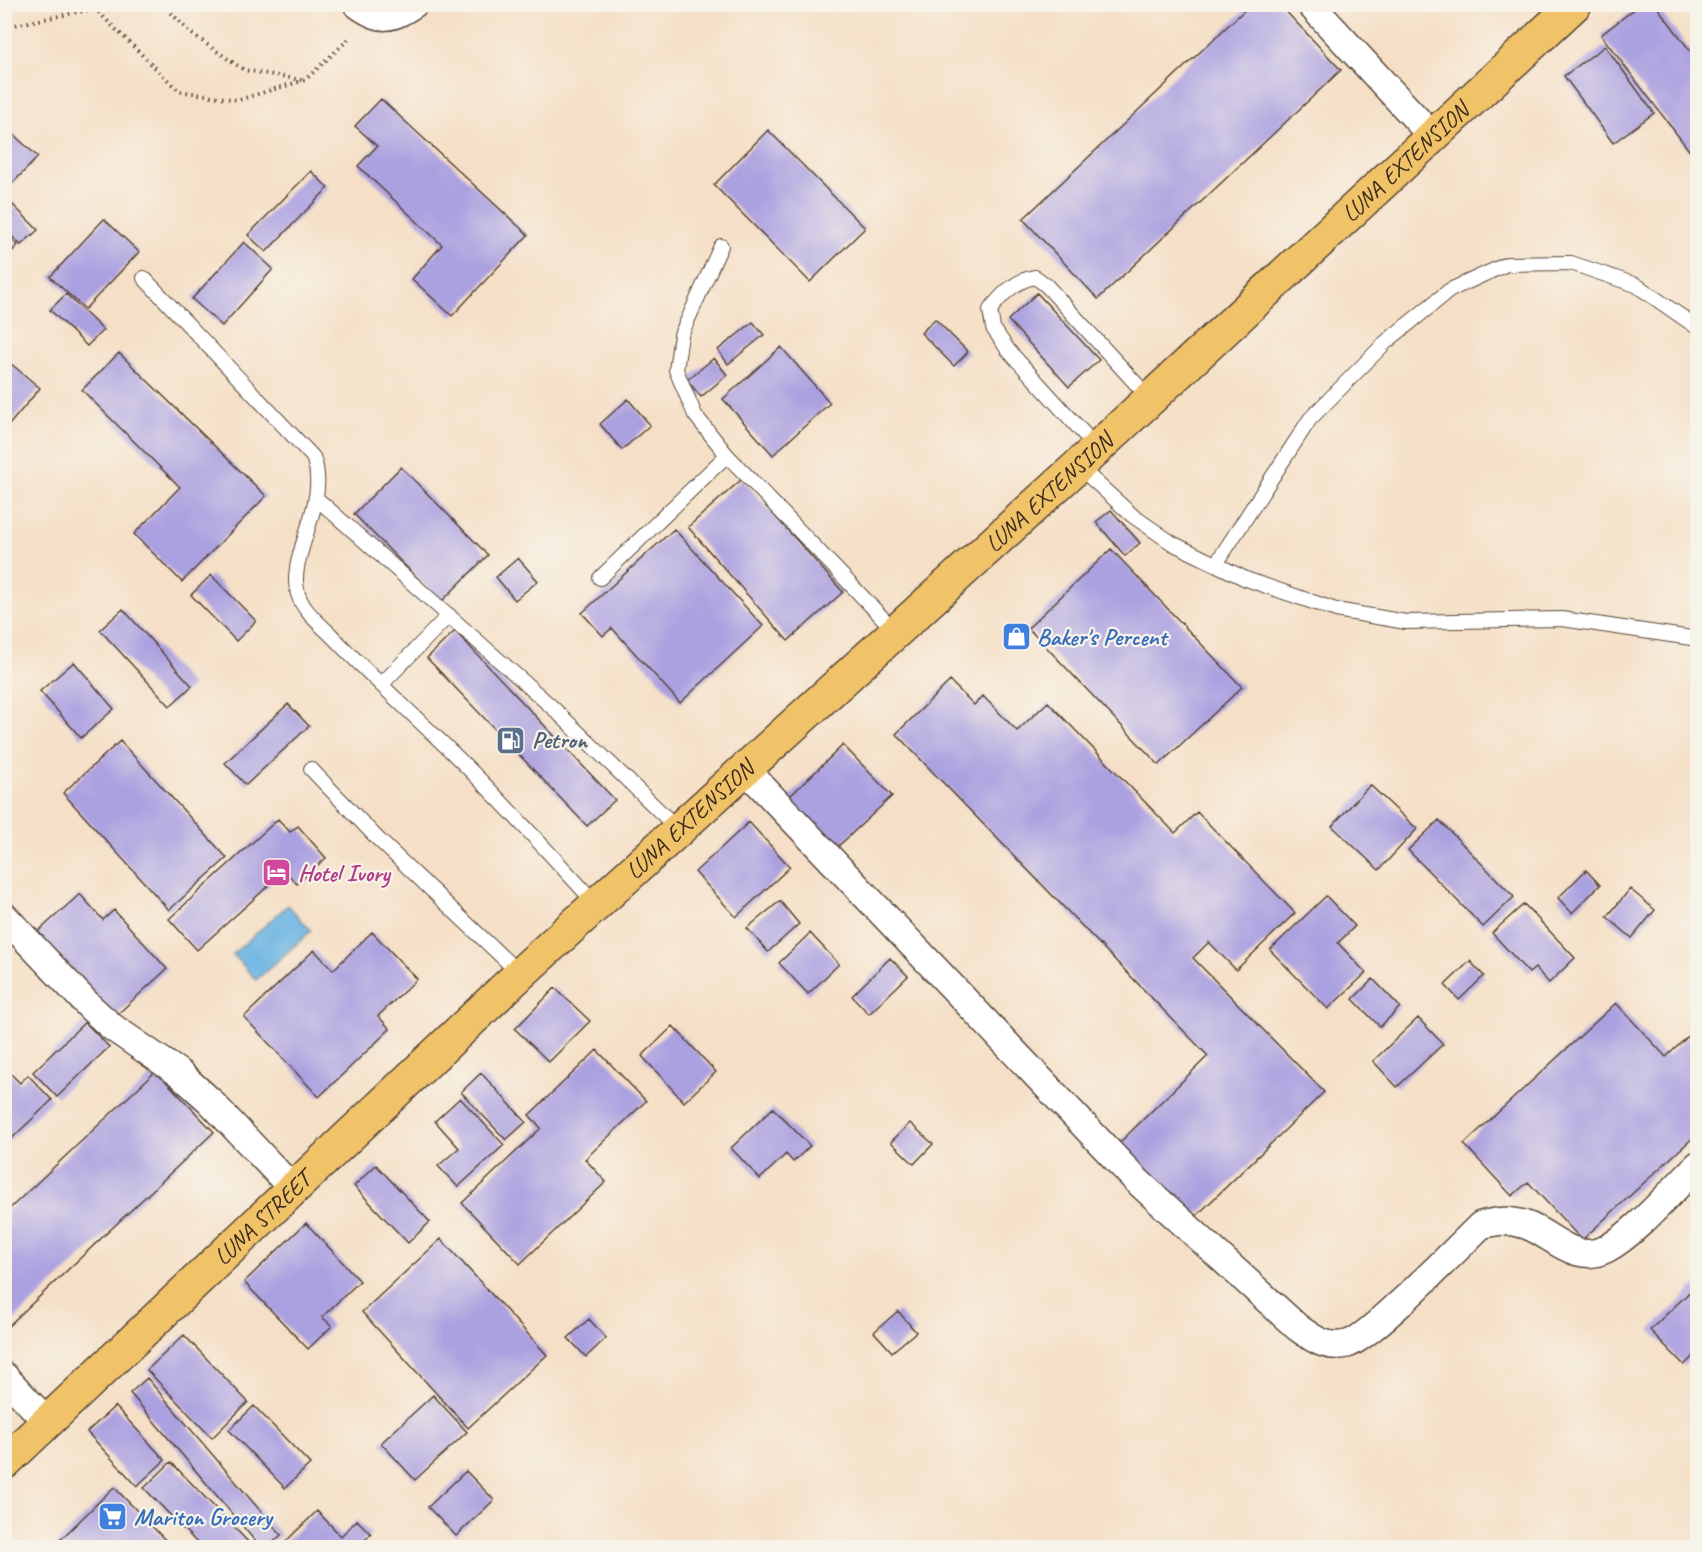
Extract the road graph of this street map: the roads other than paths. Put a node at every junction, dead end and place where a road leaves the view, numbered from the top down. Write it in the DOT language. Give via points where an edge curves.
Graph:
graph roads {
  1 [pos="414,4"];
  2 [pos="1310,4"];
  3 [pos="1575,4"];
  4 [pos="365,10"];
  5 [pos="1433,137"];
  6 [pos="721,246"];
  7 [pos="144,278"];
  8 [pos="1698,328"];
  9 [pos="1150,399"];
  10 [pos="727,455"];
  11 [pos="1087,457"];
  12 [pos="316,498"];
  13 [pos="1216,564"];
  14 [pos="600,578"];
  15 [pos="449,615"];
  16 [pos="896,633"];
  17 [pos="1698,639"];
  18 [pos="381,685"];
  19 [pos="311,769"];
  20 [pos="746,770"];
  21 [pos="679,830"];
  22 [pos="597,904"];
  23 [pos="4,916"];
  24 [pos="520,974"];
  25 [pos="1698,1165"];
  26 [pos="292,1188"];
  27 [pos="4,1376"];
  28 [pos="48,1423"];
  29 [pos="4,1464"];
  1 -- 4 [label="street" via="395,17"];
  2 -- 5 [label="street"];
  3 -- 5 [label="highway, LUNA EXTENSION"];
  5 -- 9 [label="highway, LUNA EXTENSION"];
  6 -- 10 [label="lane" via="681,335 676,370 695,415"];
  7 -- 12 [label="lane" via="303,444 319,472"];
  8 -- 13 [label="lane" via="1636,285 1571,263 1507,264 1450,290 1386,342 1310,419"];
  9 -- 11 [label="highway, LUNA EXTENSION"];
  9 -- 11 [label="lane" via="1035,277 1025,279 998,300 990,310 993,328"];
  10 -- 14 [label="lane"];
  10 -- 16 [label="lane"];
  11 -- 13 [label="lane" via="1133,516 1162,537"];
  11 -- 16 [label="highway, LUNA EXTENSION"];
  12 -- 15 [label="lane"];
  12 -- 18 [label="lane" via="297,574 298,594 305,608"];
  13 -- 17 [label="lane" via="1246,579 1336,610 1406,622 1562,619"];
  15 -- 18 [label="lane"];
  15 -- 21 [label="lane" via="553,708"];
  16 -- 20 [label="highway, LUNA EXTENSION"];
  18 -- 22 [label="lane" via="470,770"];
  19 -- 24 [label="lane" via="377,838"];
  20 -- 21 [label="highway, LUNA EXTENSION"];
  20 -- 25 [label="street" via="1135,1179 1319,1343 1348,1344 1372,1328 1481,1225 1500,1220 1527,1225 1560,1246 1583,1254 1604,1251"];
  21 -- 22 [label="highway, LUNA EXTENSION"];
  22 -- 24 [label="highway, LUNA EXTENSION"];
  23 -- 26 [label="street" via="90,1007 179,1073"];
  24 -- 26 [label="highway, LUNA STREET"];
  26 -- 28 [label="highway, LUNA STREET"];
  27 -- 28 [label="street"];
  28 -- 29 [label="highway, LUNA STREET"];
}
